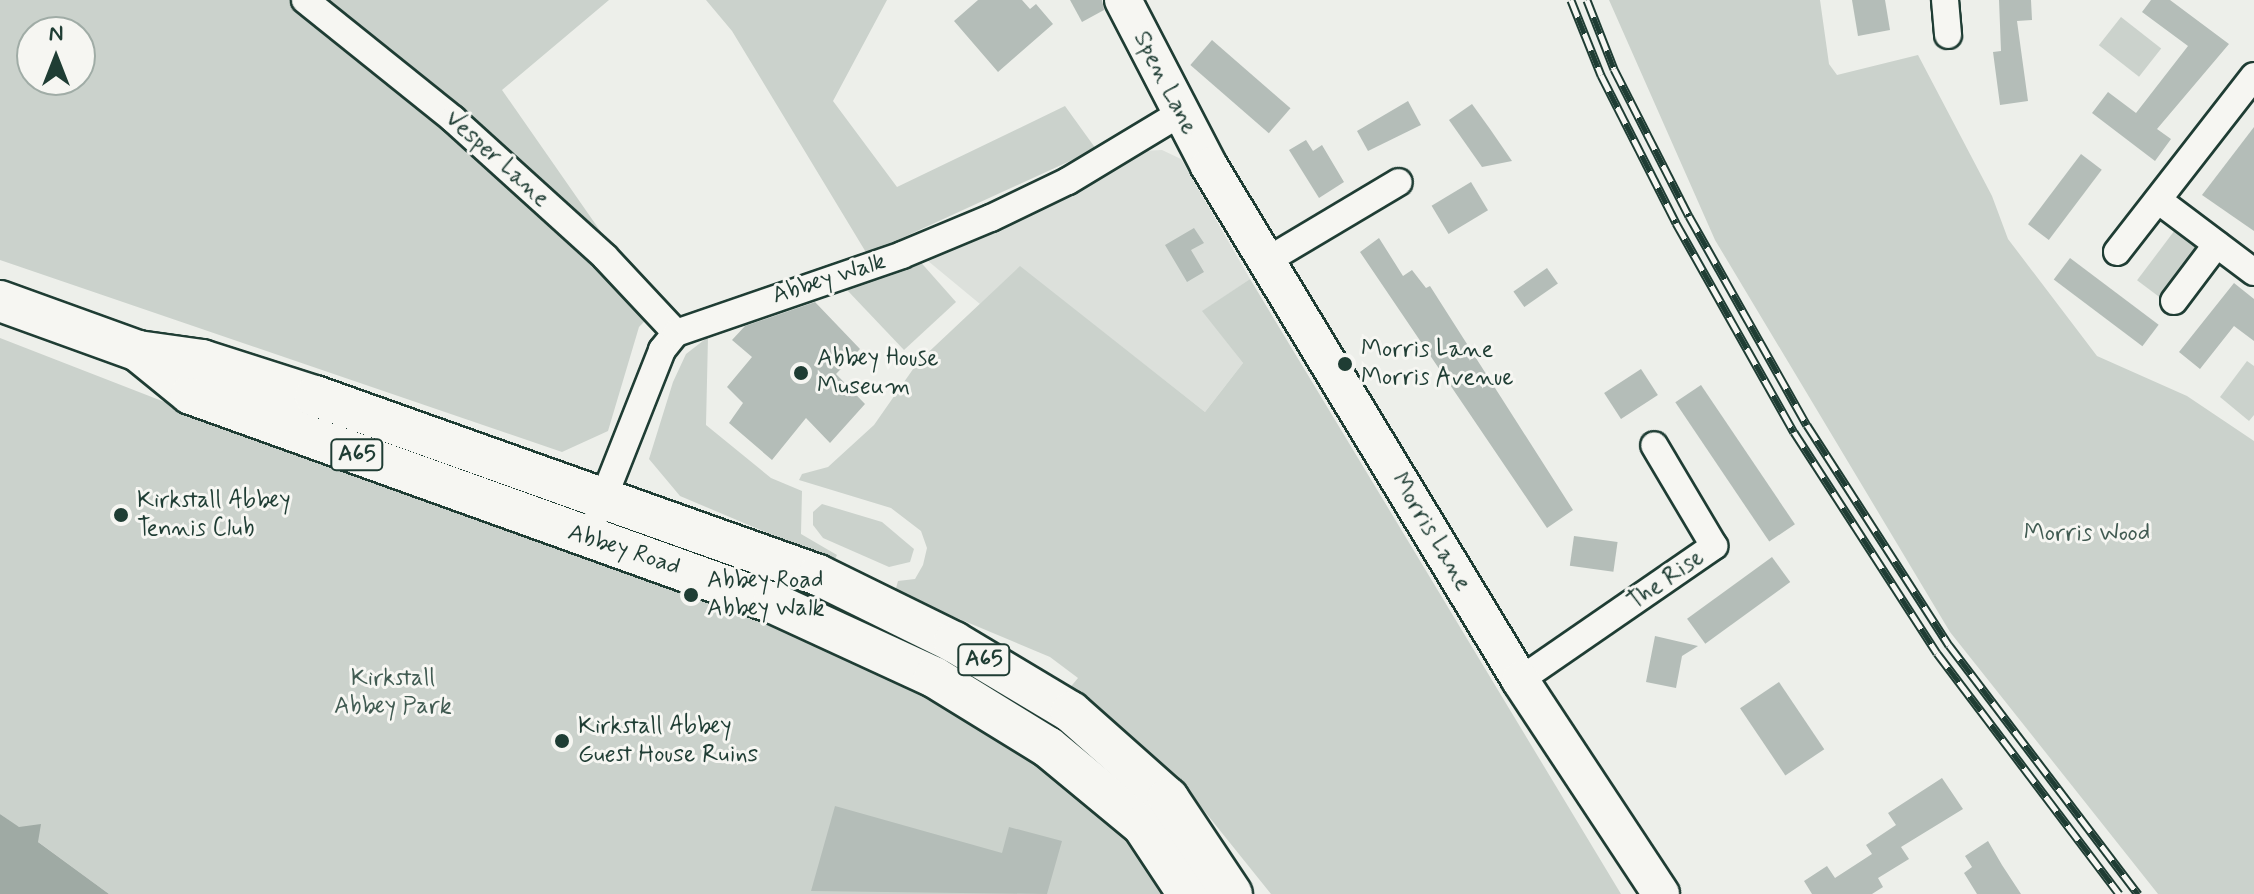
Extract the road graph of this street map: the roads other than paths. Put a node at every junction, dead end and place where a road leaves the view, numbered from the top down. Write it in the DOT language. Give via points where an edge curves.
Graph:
graph roads {
  1 [pos="305,0"];
  2 [pos="1123,0"];
  3 [pos="1945,0"];
  4 [pos="1948,35"];
  5 [pos="2254,76"];
  6 [pos="1179,114"];
  7 [pos="1209,166"];
  8 [pos="1399,182"];
  9 [pos="2158,200"];
  10 [pos="2217,244"];
  11 [pos="2117,252"];
  12 [pos="1268,260"];
  13 [pos="2254,272"];
  14 [pos="0,301"];
  15 [pos="2174,301"];
  16 [pos="676,333"];
  17 [pos="138,351"];
  18 [pos="1654,445"];
  19 [pos="603,497"];
  20 [pos="588,539"];
  21 [pos="1520,680"];
  22 [pos="1188,894"];
  23 [pos="1232,894"];
  24 [pos="1661,894"];
  1 -- 16 [label="street, Vesper Lane" via="453,119 605,257"];
  2 -- 6 [label="street, Spen Lane"];
  3 -- 4 [label="street"];
  5 -- 9 [label="street"];
  6 -- 7 [label="street, Spen Lane"];
  6 -- 16 [label="street, Abbey Walk" via="1068,181 991,218 902,255"];
  7 -- 12 [label="street, Morris Lane"];
  8 -- 12 [label="street"];
  9 -- 10 [label="street"];
  9 -- 11 [label="street"];
  10 -- 13 [label="street"];
  10 -- 15 [label="street"];
  12 -- 21 [label="street, Morris Lane"];
  14 -- 17 [label="main road, Abbey Road / A65"];
  16 -- 19 [label="street" via="662,350"];
  17 -- 19 [label="main road, A65" via="202,360"];
  17 -- 20 [label="main road, Abbey Road / A65" via="191,394"];
  18 -- 21 [label="street, The Rise" via="1714,546"];
  19 -- 20 [label="street"];
  19 -- 23 [label="main road, A65" via="818,575 954,642 1071,712 1168,798"];
  20 -- 22 [label="main road, Abbey Road / A65" via="773,603 934,677 1048,747 1143,826"];
  21 -- 24 [label="street, Morris Lane"];
}
